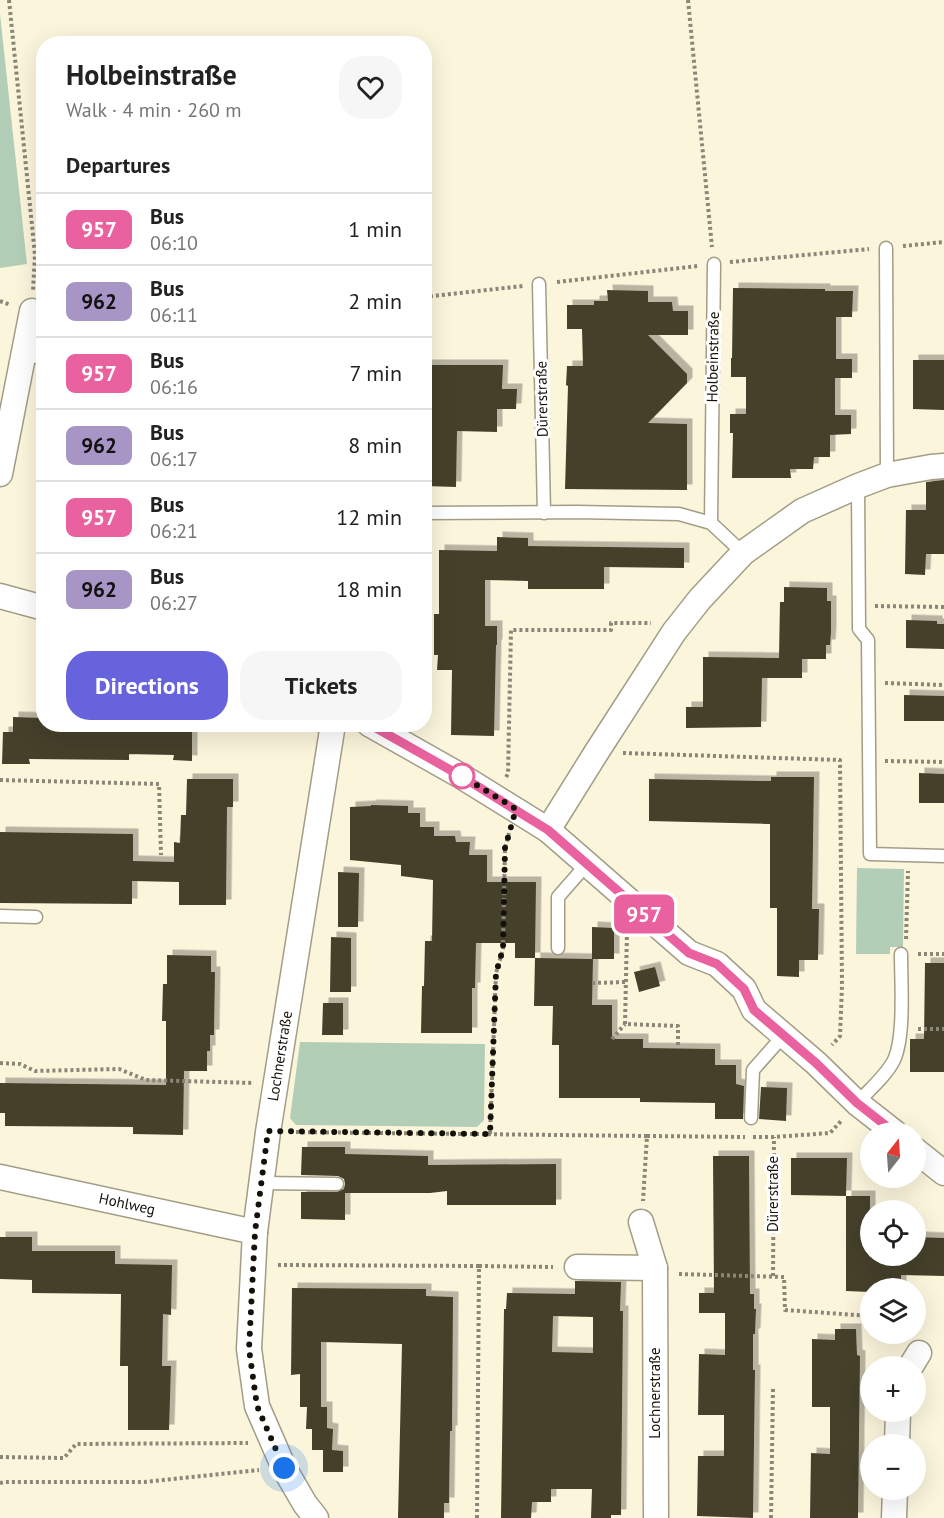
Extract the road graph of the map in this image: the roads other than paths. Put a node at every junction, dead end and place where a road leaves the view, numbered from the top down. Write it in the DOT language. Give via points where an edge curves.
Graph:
graph roads {
  1 [pos="886,248"];
  2 [pos="714,264"];
  3 [pos="539,285"];
  4 [pos="32,311"];
  5 [pos="33,357"];
  6 [pos="944,466"];
  7 [pos="0,474"];
  8 [pos="887,475"];
  9 [pos="858,486"];
  10 [pos="432,513"];
  11 [pos="544,513"];
  12 [pos="711,523"];
  13 [pos="743,553"];
  14 [pos="0,596"];
  15 [pos="36,606"];
  16 [pos="332,732"];
  17 [pos="383,732"];
  18 [pos="548,830"];
  19 [pos="944,856"];
  20 [pos="587,864"];
  21 [pos="0,916"];
  22 [pos="36,916"];
  23 [pos="558,948"];
  24 [pos="903,954"];
  25 [pos="783,1036"];
  26 [pos="857,1103"];
  27 [pos="751,1118"];
  28 [pos="881,1122"];
  29 [pos="926,1159"];
  30 [pos="944,1173"];
  31 [pos="0,1177"];
  32 [pos="261,1183"];
  33 [pos="337,1184"];
  34 [pos="641,1222"];
  35 [pos="255,1232"];
  36 [pos="577,1267"];
  37 [pos="655,1268"];
  38 [pos="895,1500"];
  39 [pos="316,1518"];
  40 [pos="656,1518"];
  41 [pos="894,1518"];
  1 -- 8 [label="lane"];
  2 -- 12 [label="lane, Holbeinstraße"];
  3 -- 11 [label="lane, Dürerstraße"];
  4 -- 5 [label="street"];
  5 -- 7 [label="street"];
  6 -- 8 [label="street"];
  8 -- 9 [label="street"];
  9 -- 13 [label="street" via="802,511"];
  9 -- 19 [label="lane" via="859,629 868,640 870,854"];
  10 -- 11 [label="lane"];
  11 -- 12 [label="lane" via="679,514"];
  12 -- 13 [label="lane"];
  13 -- 18 [label="street" via="674,633"];
  14 -- 15 [label="street"];
  16 -- 32 [label="street, Lochnerstraße"];
  17 -- 18 [label="street"];
  18 -- 20 [label="street"];
  20 -- 23 [label="lane" via="558,897"];
  20 -- 25 [label="street" via="689,953 717,964 744,989 754,1010"];
  21 -- 22 [label="lane"];
  24 -- 26 [label="lane" via="898,1046 883,1075"];
  25 -- 26 [label="street"];
  25 -- 27 [label="lane" via="753,1070"];
  26 -- 28 [label="street"];
  29 -- 30 [label="street"];
  31 -- 35 [label="street, Hohlweg"];
  32 -- 33 [label="lane"];
  32 -- 35 [label="street, Lochnerstraße"];
  34 -- 37 [label="street, Lochnerstraße"];
  35 -- 39 [label="street, Lochnerstraße" via="249,1349 257,1406 284,1468"];
  36 -- 37 [label="street"];
  37 -- 40 [label="street, Lochnerstraße"];
  38 -- 41 [label="street"];
}
